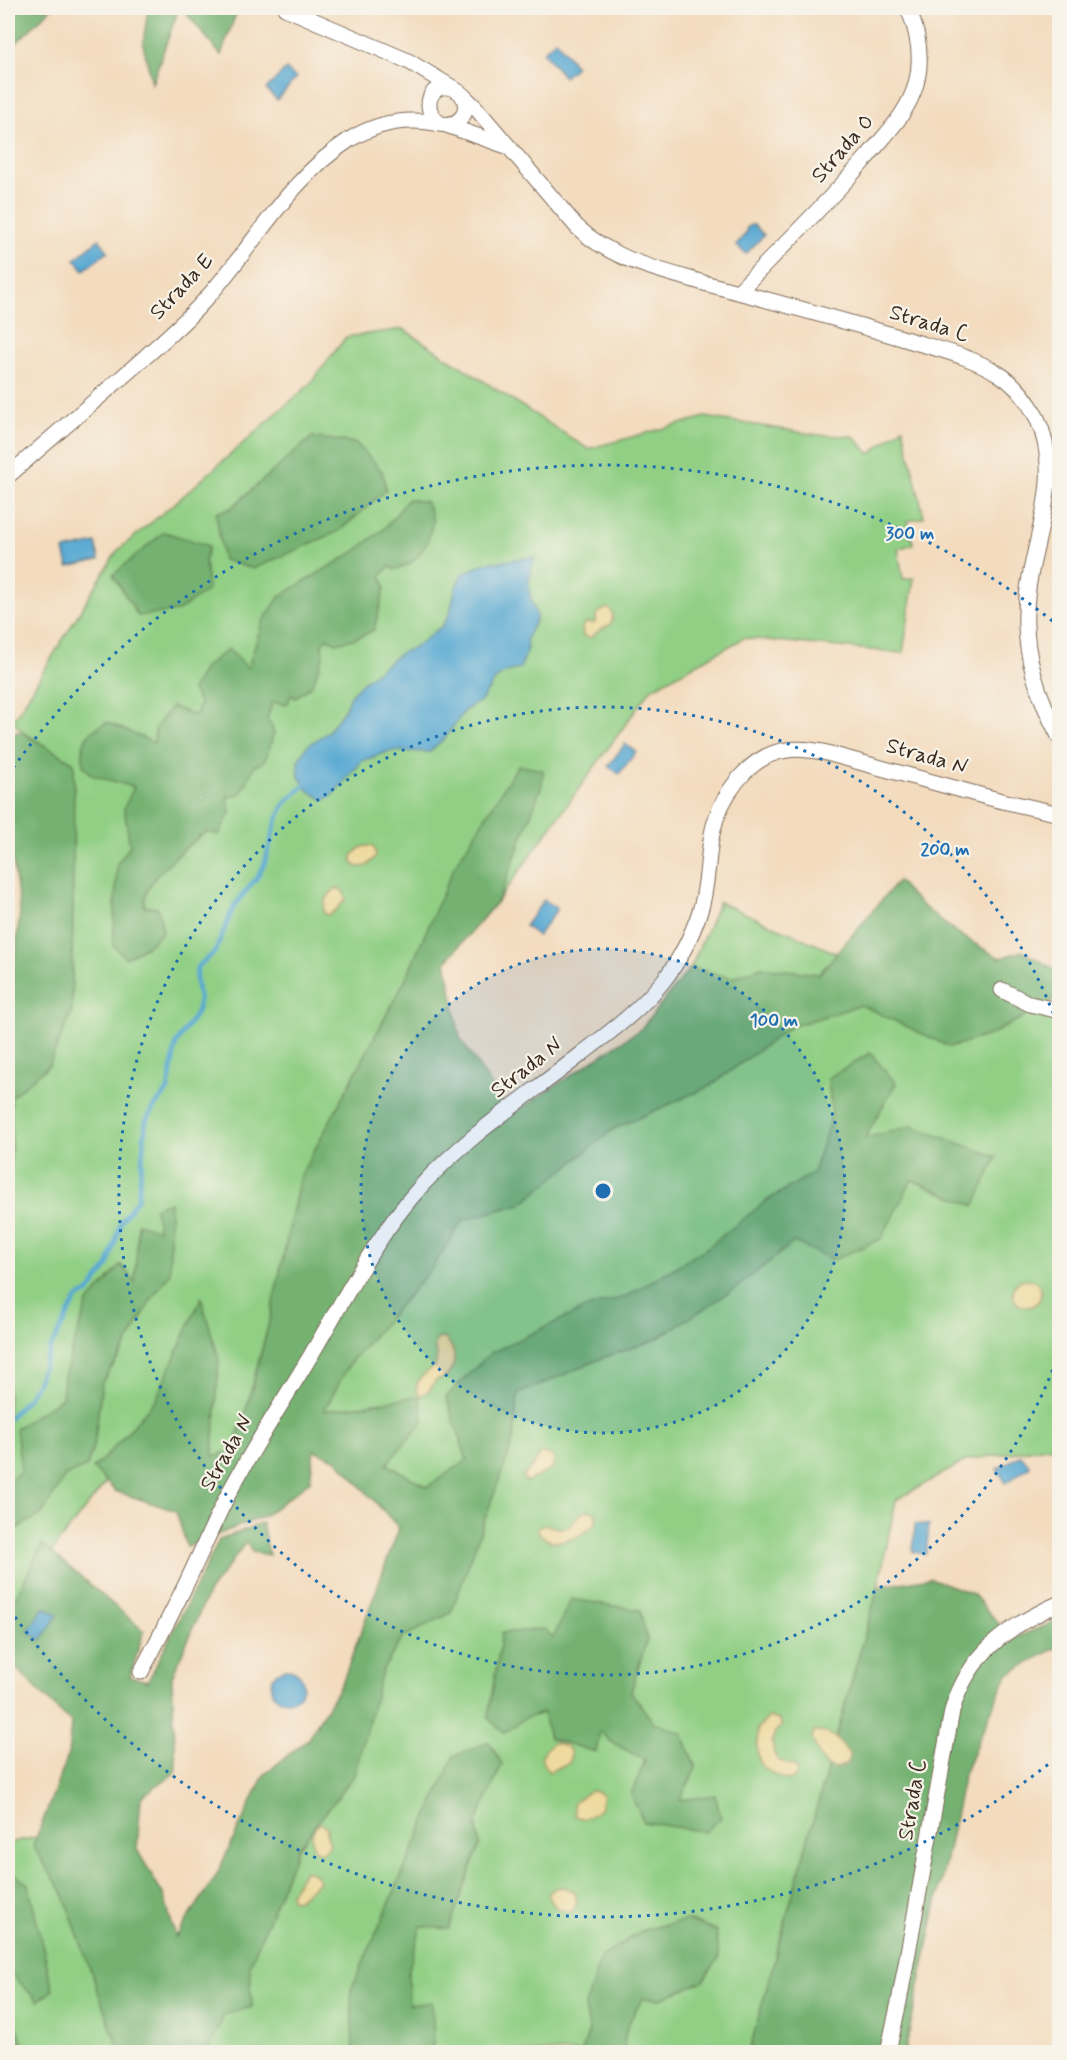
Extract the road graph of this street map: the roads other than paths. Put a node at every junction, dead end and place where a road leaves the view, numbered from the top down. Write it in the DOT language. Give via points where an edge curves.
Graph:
graph roads {
  1 [pos="285,8"];
  2 [pos="909,8"];
  3 [pos="416,65"];
  4 [pos="458,91"];
  5 [pos="431,96"];
  6 [pos="381,125"];
  7 [pos="444,125"];
  8 [pos="509,147"];
  9 [pos="738,292"];
  10 [pos="8,476"];
  11 [pos="1059,738"];
  12 [pos="1059,814"];
  13 [pos="1002,990"];
  14 [pos="1059,1011"];
  15 [pos="1059,1603"];
  16 [pos="141,1672"];
  17 [pos="888,2052"];
  1 -- 3 [label="street, Strada C"];
  2 -- 9 [label="street, Strada O" via="919,59 916,84 901,116 837,191"];
  3 -- 4 [label="street, Strada C"];
  3 -- 5 [label="street" via="426,78"];
  4 -- 5 [label="street" via="442,88"];
  4 -- 7 [label="street" via="466,105 463,117"];
  4 -- 8 [label="street, Strada C"];
  5 -- 6 [label="street, Strada E"];
  5 -- 7 [label="street" via="430,116"];
  6 -- 7 [label="street, Strada E" via="405,120"];
  6 -- 10 [label="street, Strada E" via="348,141 312,171 287,196 205,301"];
  7 -- 8 [label="street"];
  8 -- 9 [label="street, Strada C" via="572,221 599,244 651,267"];
  9 -- 11 [label="street, Strada C" via="963,357 1002,375 1026,400 1046,436 1052,473 1028,593 1027,642 1038,690"];
  12 -- 16 [label="street, Strada N" via="823,752 784,750 751,766 718,813 701,909 667,976 618,1026 445,1162 383,1233 230,1491"];
  13 -- 14 [label="street" via="1030,1004"];
  15 -- 17 [label="street, Strada C" via="997,1640 978,1658 960,1688 952,1711"];
}
